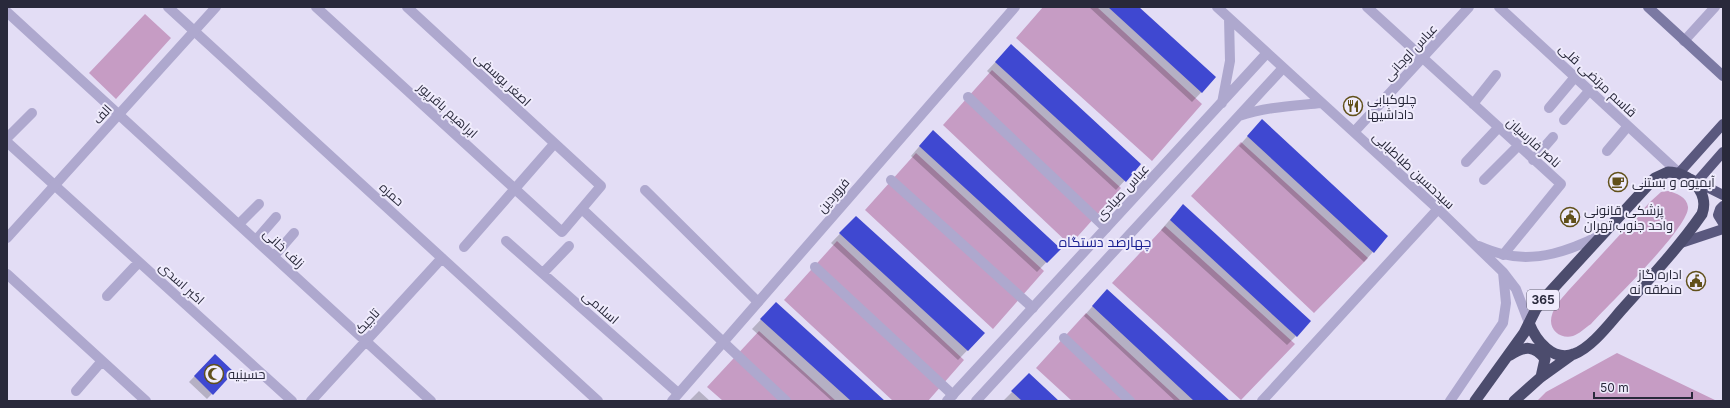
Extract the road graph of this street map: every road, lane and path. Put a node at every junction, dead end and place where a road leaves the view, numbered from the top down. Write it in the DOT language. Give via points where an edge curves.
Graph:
graph roads {
  1 [pos="168,7"];
  2 [pos="216,7"];
  3 [pos="316,7"];
  4 [pos="407,7"];
  5 [pos="1015,7"];
  6 [pos="1217,7"];
  7 [pos="1367,7"];
  8 [pos="1468,7"];
  9 [pos="1499,7"];
  10 [pos="1648,7"];
  11 [pos="1715,7"];
  12 [pos="7,12"];
  13 [pos="1229,18"];
  14 [pos="194,31"];
  15 [pos="1684,41"];
  16 [pos="1267,53"];
  17 [pos="1422,58"];
  18 [pos="1283,68"];
  19 [pos="1496,75"];
  20 [pos="1723,76"];
  21 [pos="1575,77"];
  22 [pos="1590,90"];
  23 [pos="968,97"];
  24 [pos="1321,103"];
  25 [pos="1222,104"];
  26 [pos="1473,104"];
  27 [pos="1549,108"];
  28 [pos="32,113"];
  29 [pos="119,114"];
  30 [pos="1237,117"];
  31 [pos="1564,120"];
  32 [pos="1723,124"];
  33 [pos="1628,126"];
  34 [pos="1498,128"];
  35 [pos="1354,132"];
  36 [pos="1553,137"];
  37 [pos="7,138"];
  38 [pos="7,142"];
  39 [pos="554,144"];
  40 [pos="1518,146"];
  41 [pos="1607,151"];
  42 [pos="1723,152"];
  43 [pos="1533,160"];
  44 [pos="1466,162"];
  45 [pos="1679,173"];
  46 [pos="891,180"];
  47 [pos="1484,180"];
  48 [pos="1693,181"];
  49 [pos="54,185"];
  50 [pos="515,189"];
  51 [pos="645,190"];
  52 [pos="1723,195"];
  53 [pos="259,204"];
  54 [pos="1723,206"];
  55 [pos="582,209"];
  56 [pos="1438,209"];
  57 [pos="276,217"];
  58 [pos="1723,223"];
  59 [pos="239,224"];
  60 [pos="1106,228"];
  61 [pos="1723,229"];
  62 [pos="294,234"];
  63 [pos="1601,235"];
  64 [pos="7,238"];
  65 [pos="256,240"];
  66 [pos="506,241"];
  67 [pos="1681,243"];
  68 [pos="1474,244"];
  69 [pos="570,246"];
  70 [pos="464,247"];
  71 [pos="1503,255"];
  72 [pos="274,256"];
  73 [pos="442,258"];
  74 [pos="139,262"];
  75 [pos="815,267"];
  76 [pos="1503,272"];
  77 [pos="543,273"];
  78 [pos="7,274"];
  79 [pos="107,296"];
  80 [pos="758,302"];
  81 [pos="1033,308"];
  82 [pos="1529,323"];
  83 [pos="1064,338"];
  84 [pos="366,341"];
  85 [pos="724,341"];
  86 [pos="1573,354"];
  87 [pos="1505,359"];
  88 [pos="102,361"];
  89 [pos="1541,378"];
  90 [pos="76,391"];
  91 [pos="1526,392"];
  92 [pos="675,397"];
  93 [pos="950,398"];
  94 [pos="146,401"];
  95 [pos="292,401"];
  96 [pos="311,401"];
  97 [pos="431,401"];
  98 [pos="598,401"];
  99 [pos="786,401"];
  100 [pos="976,401"];
  101 [pos="1130,401"];
  102 [pos="1262,401"];
  103 [pos="1450,401"];
  104 [pos="1475,401"];
  105 [pos="1514,401"];
  106 [pos="1518,401"];
  1 -- 14 [label="street, حمزه"];
  2 -- 14 [label="street, الف"];
  3 -- 50 [label="street, ابراهیم باقرپور"];
  4 -- 39 [label="street, اصغر یوسفی"];
  5 -- 80 [label="street, فروردین"];
  6 -- 13 [label="street, سیدحسین طباطبایی"];
  7 -- 17 [label="street, ناصر فارسیان"];
  8 -- 17 [label="street, عباس اوجانی"];
  9 -- 21 [label="street, قاسم مرتضی قلی"];
  10 -- 15 [label="main road"];
  11 -- 15 [label="street"];
  12 -- 29 [label="street, زلف خانی"];
  13 -- 16 [label="street, سیدحسین طباطبایی"];
  13 -- 25 [label="street" via="1230,61"];
  14 -- 29 [label="street, الف"];
  14 -- 73 [label="street, حمزه"];
  15 -- 20 [label="main road"];
  16 -- 18 [label="street, سیدحسین طباطبایی"];
  16 -- 25 [label="street, عباس صیادی"];
  17 -- 26 [label="street, ناصر فارسیان"];
  17 -- 35 [label="street, عباس اوجانی"];
  18 -- 24 [label="street, سیدحسین طباطبایی"];
  18 -- 30 [label="street"];
  19 -- 26 [label="street"];
  21 -- 22 [label="street, قاسم مرتضی قلی"];
  21 -- 27 [label="street"];
  22 -- 31 [label="street"];
  22 -- 33 [label="street, قاسم مرتضی قلی"];
  23 -- 60 [label="street"];
  24 -- 30 [label="street" via="1266,108"];
  24 -- 35 [label="street, سیدحسین طباطبایی"];
  25 -- 60 [label="street, عباس صیادی"];
  26 -- 34 [label="street, ناصر فارسیان"];
  28 -- 37 [label="street"];
  29 -- 49 [label="street, الف"];
  29 -- 59 [label="street, زلف خانی"];
  30 -- 100 [label="street"];
  32 -- 45 [label="main road"];
  33 -- 41 [label="street"];
  33 -- 45 [label="street, قاسم مرتضی قلی"];
  34 -- 40 [label="street, ناصر فارسیان"];
  34 -- 44 [label="street"];
  35 -- 56 [label="street, سیدحسین طباطبایی"];
  36 -- 43 [label="street"];
  38 -- 49 [label="street, اکبر اسدی"];
  39 -- 50 [label="street"];
  39 -- 55 [label="street, اصغر یوسفی" via="601,186"];
  40 -- 43 [label="street, ناصر فارسیان"];
  40 -- 47 [label="street"];
  42 -- 48 [label="main road"];
  43 -- 71 [label="street, ناصر فارسیان" via="1561,184"];
  45 -- 48 [label="highway"];
  45 -- 63 [label="highway, 365" via="1668,172 1655,178"];
  46 -- 81 [label="street"];
  48 -- 52 [label="main road"];
  48 -- 67 [label="highway" via="1704,196 1705,206"];
  49 -- 64 [label="street, الف"];
  49 -- 74 [label="street, اکبر اسدی"];
  50 -- 55 [label="street, ابراهیم باقرپور" via="562,232"];
  50 -- 70 [label="street"];
  51 -- 80 [label="street"];
  53 -- 59 [label="street"];
  54 -- 58 [label="main road" via="1718,215"];
  55 -- 85 [label="street"];
  56 -- 68 [label="street, سیدحسین طباطبایی"];
  56 -- 102 [label="street"];
  57 -- 65 [label="street"];
  59 -- 65 [label="street, زلف خانی"];
  60 -- 81 [label="street, عباس صیادی"];
  61 -- 67 [label="main road"];
  62 -- 72 [label="street"];
  63 -- 71 [label="street" via="1576,248 1550,255"];
  63 -- 82 [label="highway, 365" via="1541,302"];
  65 -- 72 [label="street, زلف خانی"];
  66 -- 77 [label="street, اسلامی"];
  67 -- 86 [label="highway" via="1606,327"];
  68 -- 71 [label="street"];
  68 -- 76 [label="street, سیدحسین طباطبایی"];
  69 -- 77 [label="street"];
  72 -- 84 [label="street, زلف خانی"];
  73 -- 84 [label="street, تاجیک"];
  73 -- 98 [label="street, حمزه"];
  74 -- 79 [label="street"];
  74 -- 95 [label="street, اکبر اسدی"];
  75 -- 93 [label="street"];
  76 -- 82 [label="street, سیدحسین طباطبایی" via="1516,290"];
  76 -- 103 [label="street" via="1506,302 1503,323"];
  77 -- 92 [label="street, اسلامی"];
  78 -- 88 [label="street"];
  80 -- 85 [label="street, فروردین"];
  81 -- 93 [label="street, عباس صیادی"];
  82 -- 86 [label="highway, 365" via="1538,340 1548,350 1560,355"];
  82 -- 87 [label="highway, 365"];
  83 -- 101 [label="street"];
  84 -- 96 [label="street, تاجیک"];
  84 -- 97 [label="street, زلف خانی"];
  85 -- 92 [label="street, فروردین"];
  85 -- 99 [label="street"];
  86 -- 89 [label="highway"];
  87 -- 89 [label="highway" via="1519,350 1533,348 1546,359"];
  87 -- 104 [label="highway, 365"];
  88 -- 90 [label="street"];
  88 -- 94 [label="street"];
  89 -- 91 [label="highway"];
  91 -- 105 [label="highway"];
  91 -- 106 [label="street"];
}
